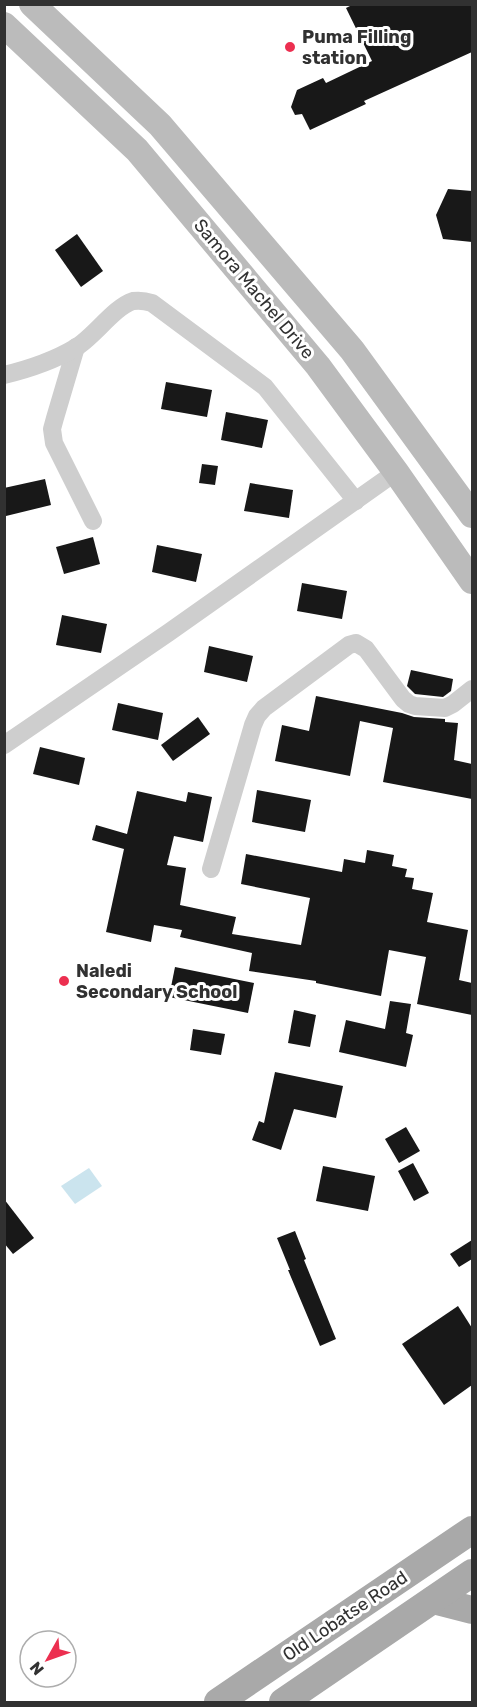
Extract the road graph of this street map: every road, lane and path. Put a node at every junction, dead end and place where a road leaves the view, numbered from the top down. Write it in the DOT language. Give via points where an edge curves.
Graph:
graph roads {
  1 [pos="33,4"];
  2 [pos="4,25"];
  3 [pos="76,347"];
  4 [pos="4,375"];
  5 [pos="396,472"];
  6 [pos="356,501"];
  7 [pos="472,515"];
  8 [pos="93,521"];
  9 [pos="472,581"];
  10 [pos="472,689"];
  11 [pos="4,746"];
  12 [pos="211,869"];
  13 [pos="472,1530"];
  14 [pos="472,1573"];
  15 [pos="433,1600"];
  16 [pos="472,1610"];
  17 [pos="218,1702"];
  18 [pos="283,1702"];
  1 -- 7 [label="main road, Samora Machel Drive" via="168,134 352,350"];
  2 -- 5 [label="main road, Samora Machel Drive" via="137,150 318,366"];
  3 -- 4 [label="street"];
  3 -- 6 [label="street" via="124,306 134,301 152,303 265,387"];
  3 -- 8 [label="street" via="52,429 54,442"];
  5 -- 6 [label="street"];
  5 -- 9 [label="main road, Samora Machel Drive"];
  6 -- 11 [label="street"];
  10 -- 12 [label="street" via="444,708 415,706 403,699 366,649 356,643 349,645 257,716"];
  13 -- 17 [label="main road, Old Lobatse Road"];
  14 -- 15 [label="main road, Old Lobatse Road"];
  15 -- 16 [label="main road"];
  15 -- 18 [label="main road, Old Lobatse Road"];
}
